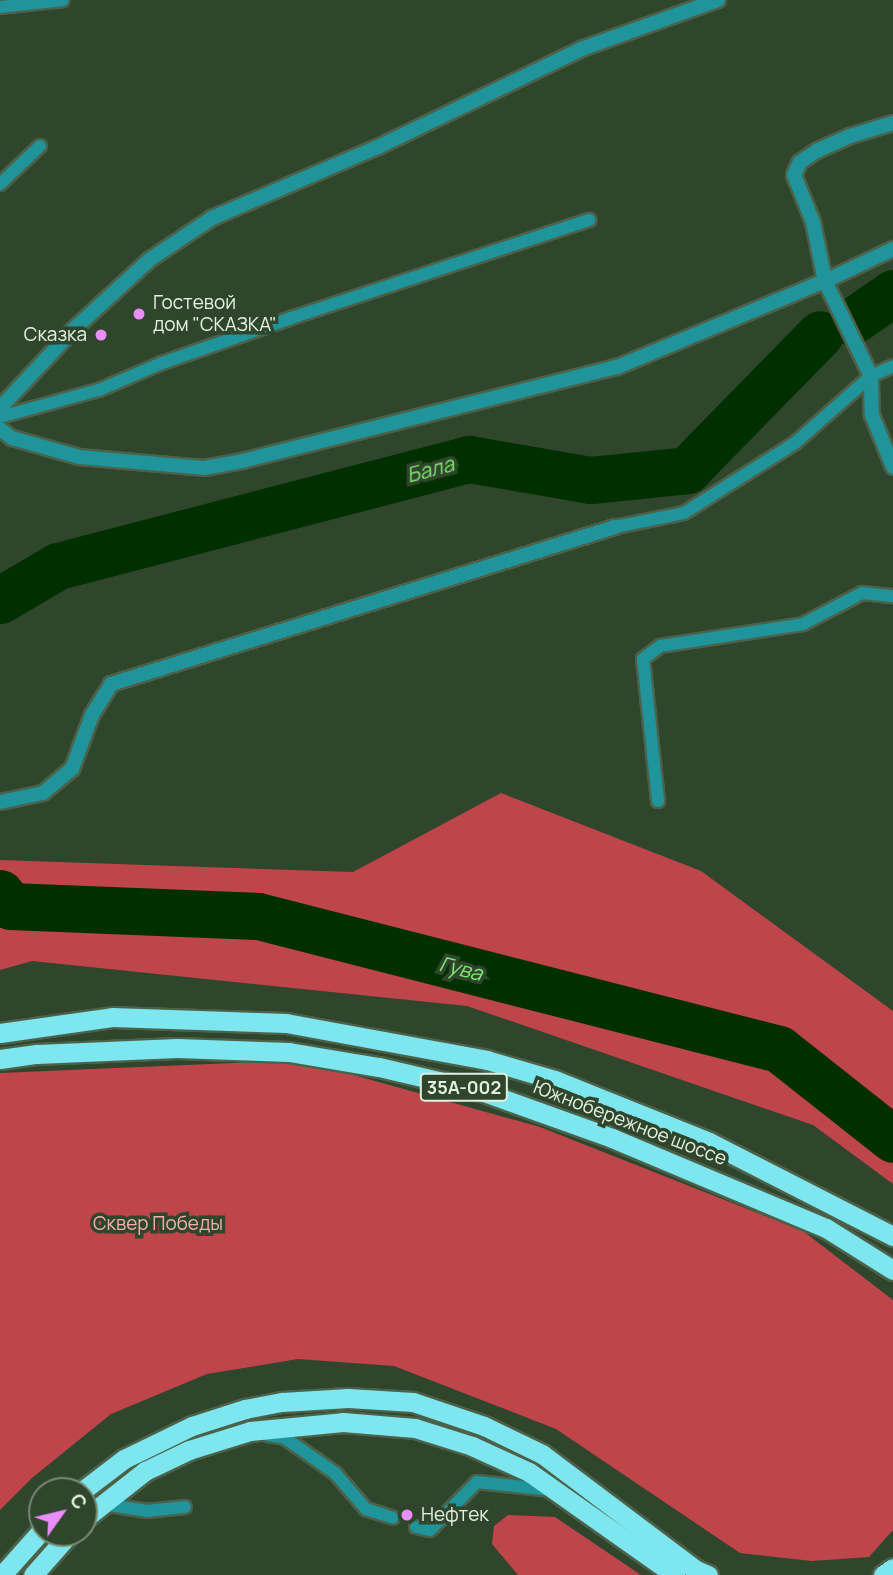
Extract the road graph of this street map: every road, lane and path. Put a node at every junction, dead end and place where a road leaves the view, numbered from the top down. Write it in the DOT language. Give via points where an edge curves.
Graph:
graph roads {
  1 [pos="63,0"];
  2 [pos="718,0"];
  3 [pos="0,7"];
  4 [pos="893,123"];
  5 [pos="40,146"];
  6 [pos="0,184"];
  7 [pos="589,220"];
  8 [pos="893,249"];
  9 [pos="825,281"];
  10 [pos="893,366"];
  11 [pos="871,376"];
  12 [pos="0,408"];
  13 [pos="0,417"];
  14 [pos="0,429"];
  15 [pos="893,467"];
  16 [pos="615,527"];
  17 [pos="893,596"];
  18 [pos="658,800"];
  19 [pos="0,802"];
  20 [pos="0,1033"];
  21 [pos="0,1059"];
  22 [pos="893,1236"];
  23 [pos="893,1270"];
  24 [pos="250,1431"];
  25 [pos="98,1479"];
  26 [pos="557,1491"];
  27 [pos="103,1504"];
  28 [pos="186,1507"];
  29 [pos="98,1508"];
  30 [pos="393,1518"];
  31 [pos="416,1527"];
  32 [pos="28,1546"];
  33 [pos="58,1547"];
  34 [pos="893,1568"];
  35 [pos="2,1575"];
  36 [pos="33,1575"];
  37 [pos="675,1575"];
  38 [pos="708,1575"];
  39 [pos="883,1575"];
  1 -- 3 [label="lane"];
  2 -- 12 [label="street" via="584,48 378,147 202,223 149,260 72,330"];
  4 -- 9 [label="street" via="818,150 800,162 794,175 813,222"];
  5 -- 6 [label="lane"];
  7 -- 13 [label="lane" via="291,318 99,390"];
  8 -- 9 [label="street"];
  9 -- 11 [label="street"];
  9 -- 14 [label="street" via="617,367 204,468 79,457 12,438"];
  10 -- 11 [label="lane"];
  11 -- 15 [label="street" via="872,415"];
  11 -- 16 [label="lane" via="795,443 684,513"];
  16 -- 19 [label="street" via="111,684 92,715 72,769 43,793"];
  17 -- 18 [label="lane" via="862,593 803,624 660,646 643,659"];
  20 -- 22 [label="highway, Южнобережное шоссе / 35А-002" via="111,1017 286,1023 487,1060 555,1080 709,1142"];
  21 -- 23 [label="highway, Южнобережное шоссе / 35А-002" via="177,1048 289,1052 481,1091 624,1143 826,1228"];
  24 -- 26 [label="highway" via="343,1422 415,1428 472,1446 529,1472"];
  24 -- 27 [label="highway" via="189,1450 145,1471"];
  24 -- 30 [label="lane" via="285,1438 335,1473 366,1509"];
  25 -- 38 [label="highway" via="124,1459 192,1426 245,1409 348,1398 413,1402 484,1426 542,1454"];
  26 -- 31 [label="lane" via="477,1482 430,1530"];
  26 -- 37 [label="highway"];
  27 -- 28 [label="lane" via="147,1511"];
  27 -- 29 [label="highway"];
  32 -- 35 [label="highway"];
  33 -- 36 [label="highway"];
  34 -- 39 [label="highway"];
}
